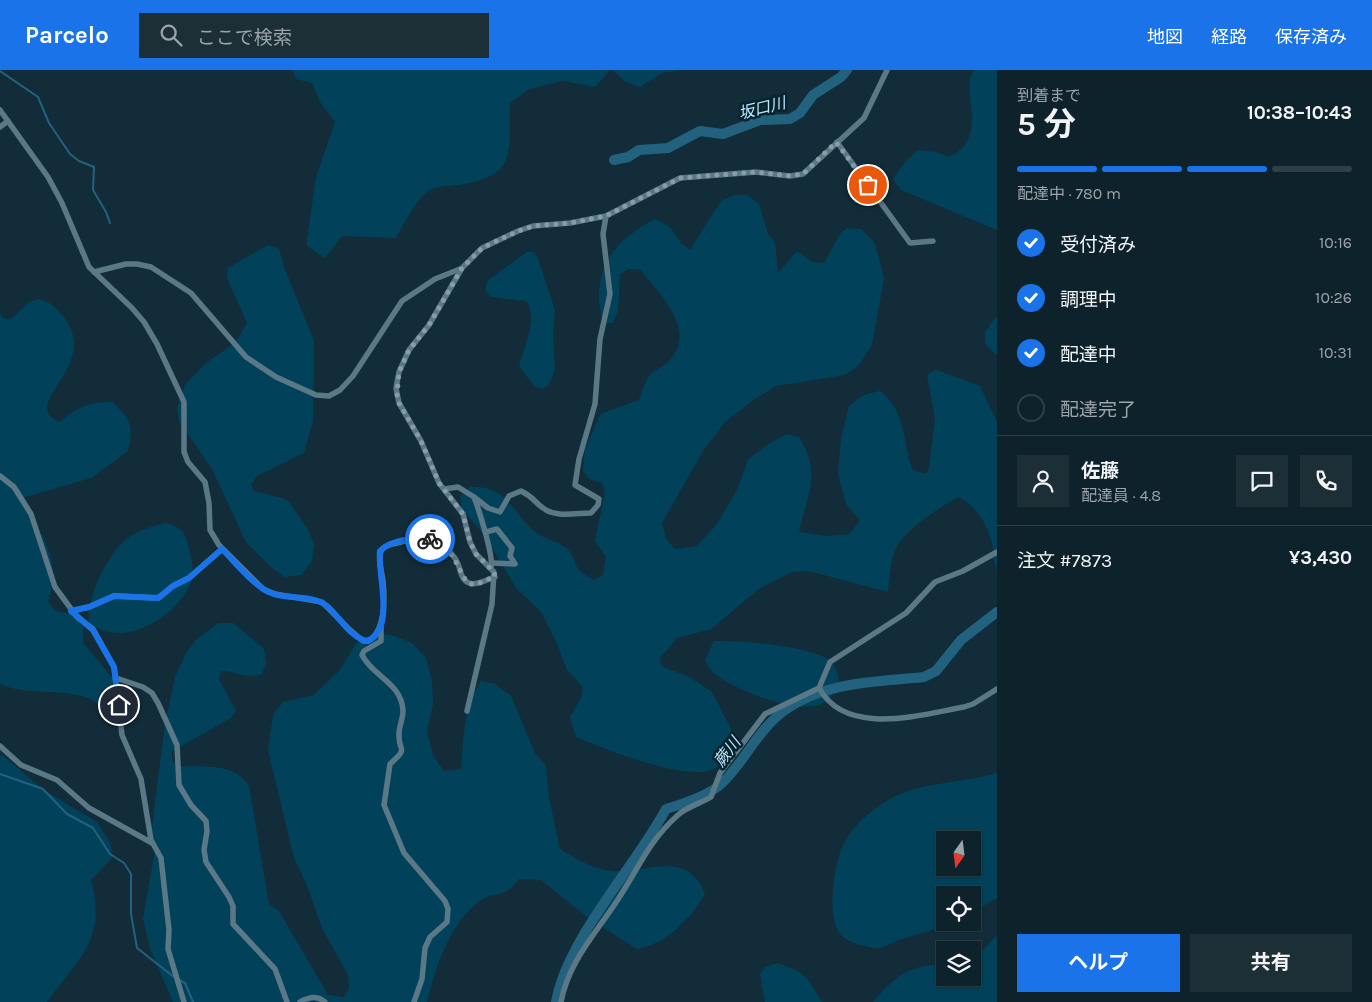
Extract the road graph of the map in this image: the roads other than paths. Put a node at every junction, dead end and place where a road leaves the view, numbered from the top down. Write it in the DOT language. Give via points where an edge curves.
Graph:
graph roads {
  1 [pos="887,70"];
  2 [pos="0,110"];
  3 [pos="8,121"];
  4 [pos="0,127"];
  5 [pos="836,142"];
  6 [pos="606,216"];
  7 [pos="933,241"];
  8 [pos="462,268"];
  9 [pos="94,272"];
  10 [pos="0,476"];
  11 [pos="444,489"];
  12 [pos="474,498"];
  13 [pos="486,532"];
  14 [pos="222,549"];
  15 [pos="997,552"];
  16 [pos="491,565"];
  17 [pos="495,576"];
  18 [pos="71,611"];
  19 [pos="381,623"];
  20 [pos="116,678"];
  21 [pos="819,688"];
  22 [pos="997,689"];
  23 [pos="467,711"];
  24 [pos="0,746"];
  25 [pos="152,843"];
  26 [pos="184,1002"];
  27 [pos="287,1002"];
  28 [pos="300,1002"];
  29 [pos="325,1002"];
  30 [pos="414,1002"];
  31 [pos="561,1002"];
  1 -- 5 [label="street" via="864,118"];
  2 -- 3 [label="street"];
  3 -- 4 [label="street"];
  3 -- 9 [label="street" via="48,176 79,247"];
  5 -- 6 [label="street" via="803,174 790,176 756,172 680,178"];
  5 -- 7 [label="street" via="910,243"];
  6 -- 8 [label="street" via="518,231 482,248"];
  6 -- 12 [label="street" via="603,234 610,294 600,339 595,404 575,485 599,499 598,505 591,512 548,512 533,496 521,491 510,496 500,512"];
  8 -- 9 [label="street" via="402,301 353,376 329,396 316,395 276,377 246,358 191,293 152,267 126,264"];
  8 -- 11 [label="street" via="429,325 409,350 396,388 399,403"];
  9 -- 14 [label="street" via="144,322 184,402 184,452 205,482 210,503 210,530"];
  10 -- 18 [label="street" via="14,487 31,514 49,574"];
  11 -- 12 [label="street" via="458,487"];
  11 -- 16 [label="street" via="463,514 476,554"];
  12 -- 13 [label="street"];
  13 -- 16 [label="street"];
  13 -- 16 [label="street" via="500,531 512,548 510,556 515,564"];
  14 -- 18 [label="street" via="189,578 158,598 114,596"];
  14 -- 19 [label="street" via="263,589 322,602 363,641 374,638"];
  15 -- 21 [label="street" via="935,582 906,614 830,662"];
  16 -- 17 [label="street"];
  17 -- 19 [label="street" via="470,583 445,546 431,540 423,538 388,545 380,551 379,558 384,596"];
  17 -- 23 [label="street" via="492,604"];
  18 -- 20 [label="street" via="93,630 114,667"];
  19 -- 30 [label="street" via="381,641 364,650 362,655 369,666 397,691 403,709 399,735 403,750 390,764 384,804 404,852 439,893 448,909 447,922 430,937 425,948 422,979"];
  20 -- 25 [label="street" via="122,735 141,779"];
  20 -- 27 [label="street" via="143,687 158,702 177,745 179,785 206,821 206,862 229,897 234,924 275,969"];
  21 -- 22 [label="street" via="824,698 845,713 868,718 964,707"];
  21 -- 31 [label="street" via="765,714 720,773 711,797 689,806 649,846 621,895 584,948 566,982"];
  24 -- 25 [label="street" via="21,765 57,780 89,808"];
  25 -- 26 [label="street" via="161,858 170,930 168,949"];
  28 -- 29 [label="street" via="308,997"];
}
